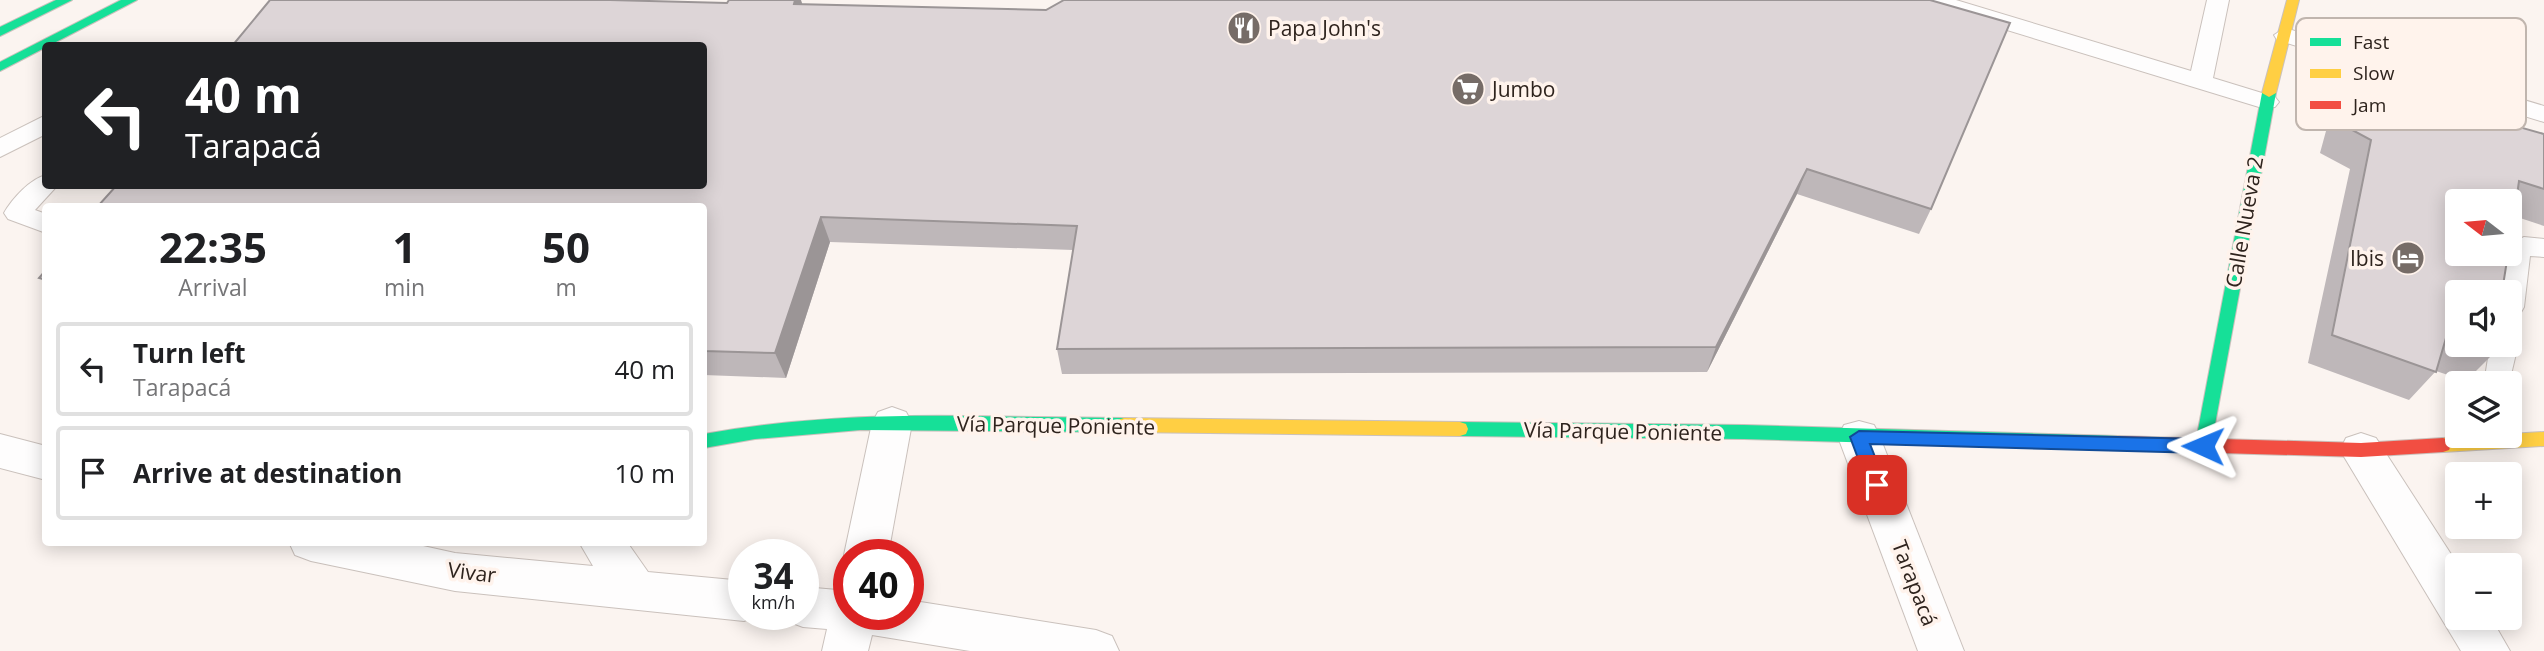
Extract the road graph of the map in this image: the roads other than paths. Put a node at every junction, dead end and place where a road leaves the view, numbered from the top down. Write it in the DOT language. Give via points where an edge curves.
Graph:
graph roads {
  1 [pos="66,0"];
  2 [pos="131,0"];
  3 [pos="1933,0"];
  4 [pos="2218,0"];
  5 [pos="2293,0"];
  6 [pos="0,32"];
  7 [pos="2285,36"];
  8 [pos="2296,39"];
  9 [pos="48,42"];
  10 [pos="42,45"];
  11 [pos="0,66"];
  12 [pos="2200,81"];
  13 [pos="2267,102"];
  14 [pos="2526,109"];
  15 [pos="2544,114"];
  16 [pos="42,124"];
  17 [pos="0,149"];
  18 [pos="42,186"];
  19 [pos="9,209"];
  20 [pos="42,222"];
  21 [pos="2544,248"];
  22 [pos="2514,280"];
  23 [pos="892,424"];
  24 [pos="1859,437"];
  25 [pos="2544,439"];
  26 [pos="712,441"];
  27 [pos="2203,446"];
  28 [pos="2361,450"];
  29 [pos="0,451"];
  30 [pos="42,462"];
  31 [pos="869,539"];
  32 [pos="330,546"];
  33 [pos="604,546"];
  34 [pos="2445,584"];
  35 [pos="635,589"];
  36 [pos="728,599"];
  37 [pos="924,623"];
  38 [pos="850,630"];
  39 [pos="2474,630"];
  40 [pos="845,651"];
  41 [pos="1096,651"];
  42 [pos="1941,651"];
  43 [pos="2487,651"];
  1 -- 6 [label="street"];
  2 -- 9 [label="street"];
  3 -- 12 [label="lane"];
  4 -- 12 [label="lane"];
  5 -- 7 [label="street, Calle Nueva 2"];
  7 -- 8 [label="lane"];
  7 -- 13 [label="street, Calle Nueva 2"];
  10 -- 11 [label="street"];
  12 -- 13 [label="lane"];
  13 -- 27 [label="street, Calle Nueva 2"];
  14 -- 15 [label="lane"];
  16 -- 17 [label="lane"];
  18 -- 19 [label="lane"];
  19 -- 20 [label="lane"];
  21 -- 22 [label="lane" via="2524,246 2517,253"];
  23 -- 24 [label="street, Vía Parque Poniente"];
  23 -- 26 [label="street, Vía Parque Poniente" via="752,431"];
  23 -- 31 [label="street"];
  24 -- 27 [label="street, Vía Parque Poniente"];
  24 -- 42 [label="street, Tarapacá"];
  25 -- 28 [label="street, Vía Parque Poniente"];
  27 -- 28 [label="street, Vía Parque Poniente"];
  28 -- 34 [label="street"];
  29 -- 30 [label="street"];
  32 -- 35 [label="street, Vivar" via="455,572"];
  33 -- 35 [label="street"];
  35 -- 36 [label="street, Vivar"];
  37 -- 41 [label="street"];
  38 -- 40 [label="street"];
  39 -- 43 [label="street"];
}
